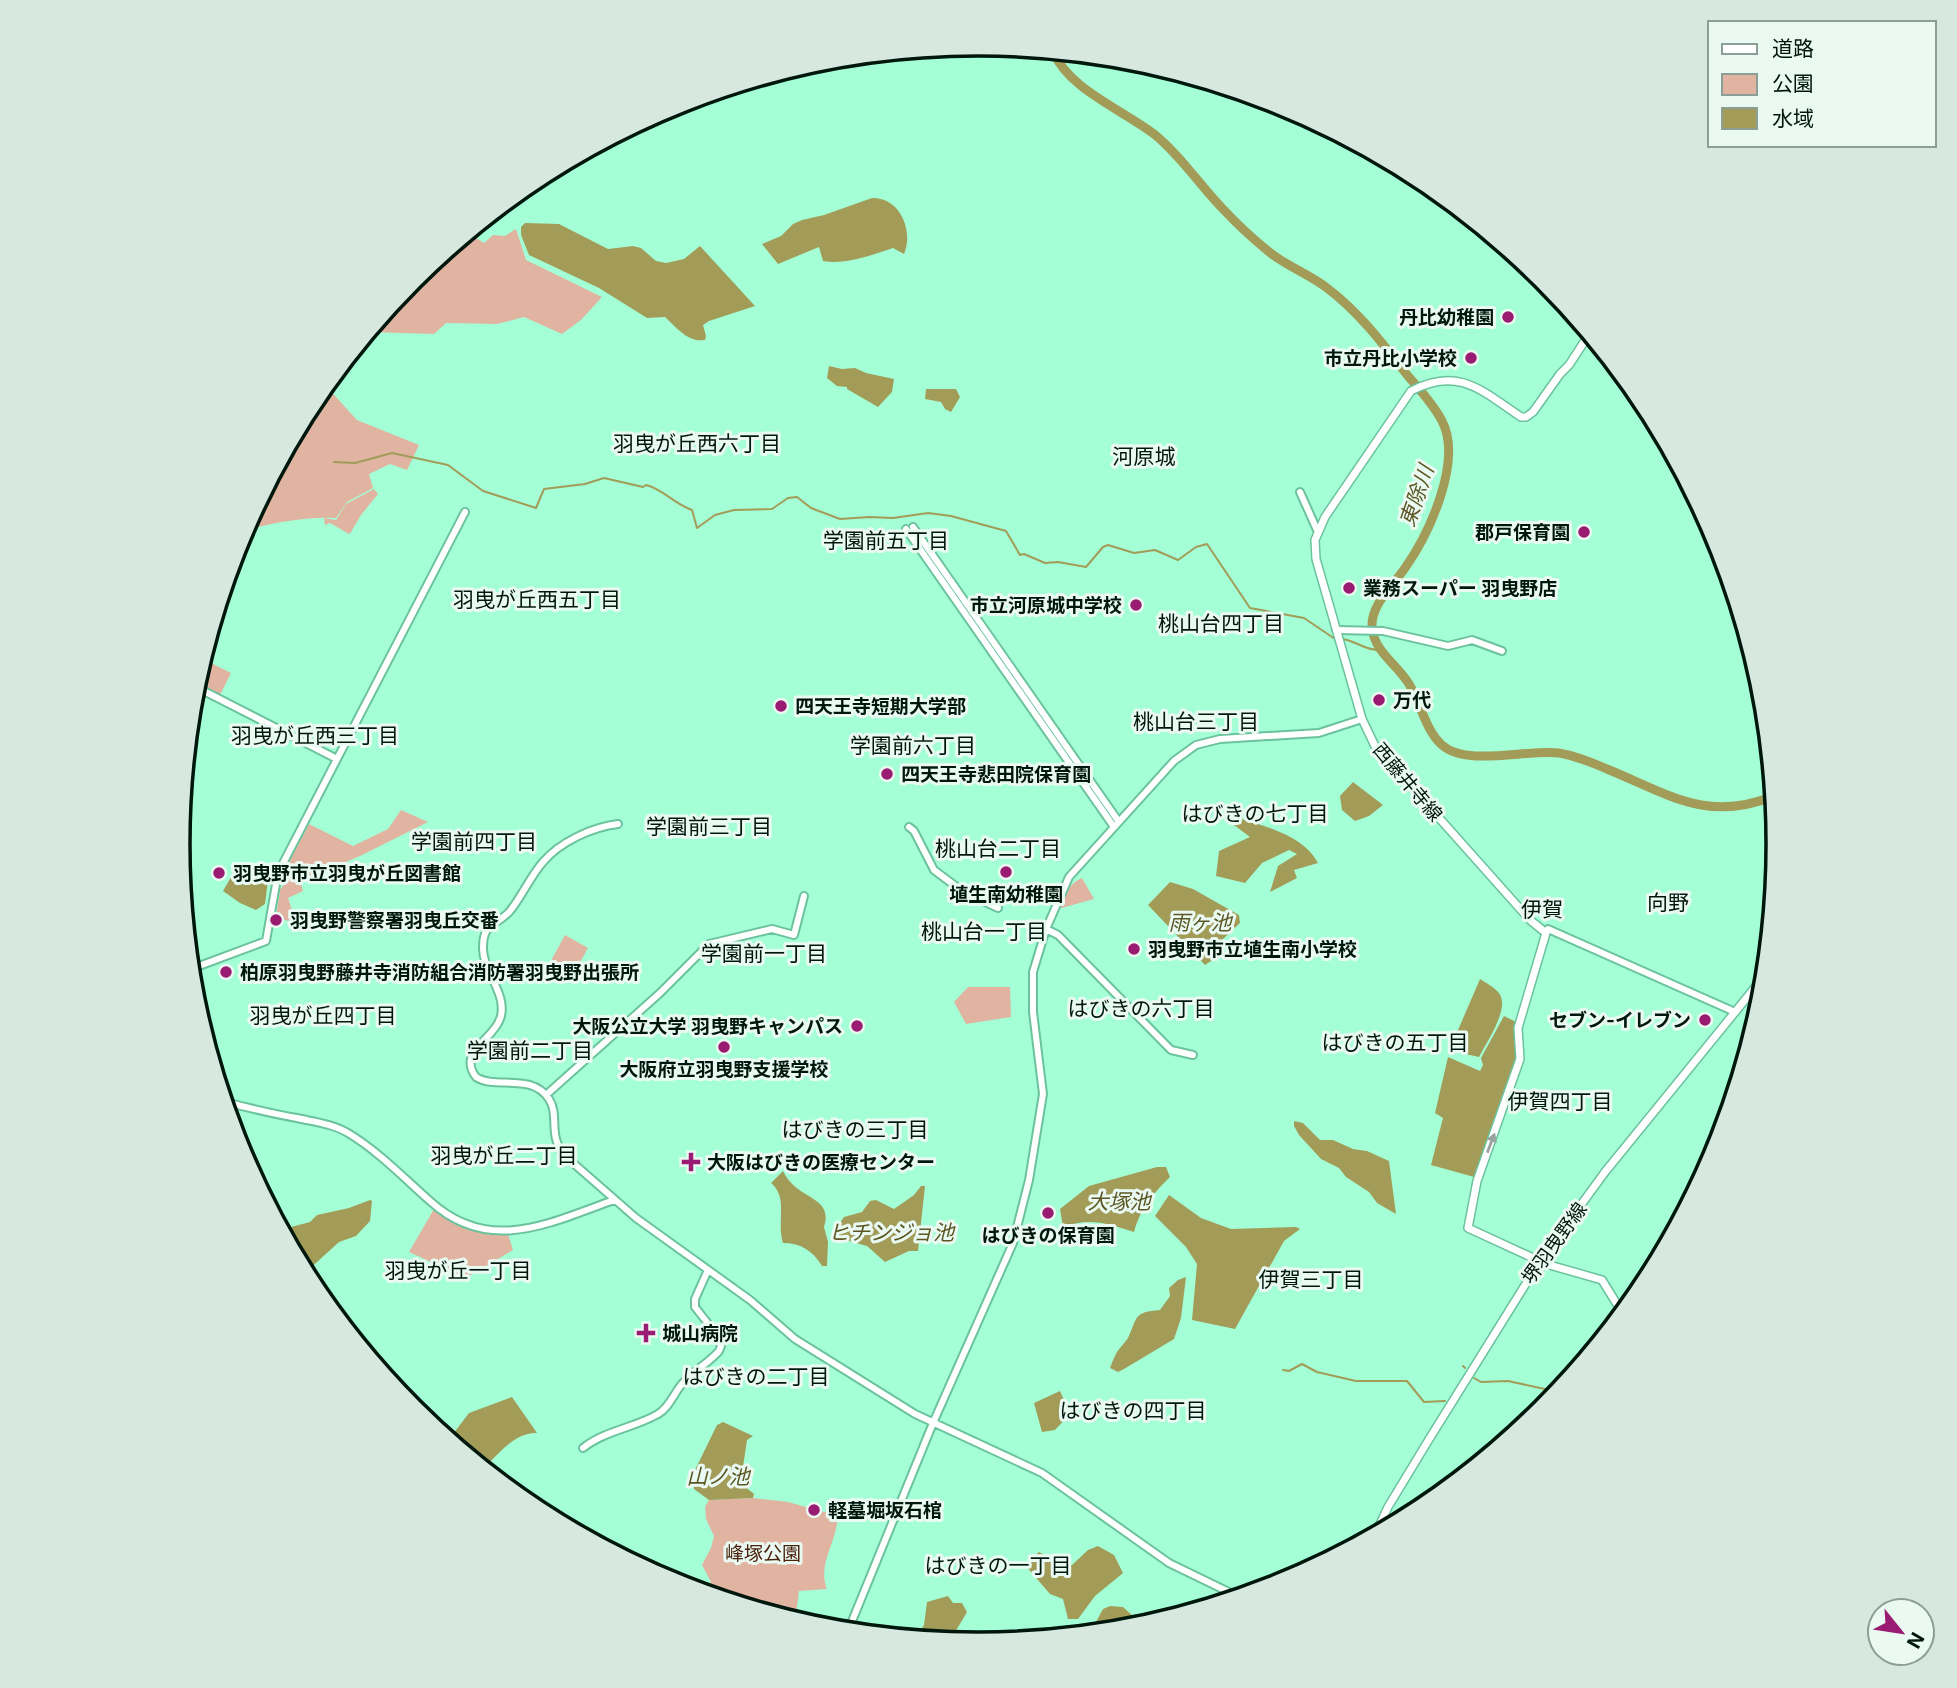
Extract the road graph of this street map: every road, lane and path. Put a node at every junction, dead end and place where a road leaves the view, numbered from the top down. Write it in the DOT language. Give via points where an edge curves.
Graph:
graph roads {
  1 [pos="1585,341"];
  2 [pos="1300,492"];
  3 [pos="466,512"];
  4 [pos="910,528"];
  5 [pos="1317,530"];
  6 [pos="1338,636"];
  7 [pos="1502,651"];
  8 [pos="206,692"];
  9 [pos="1362,719"];
  10 [pos="337,759"];
  11 [pos="618,824"];
  12 [pos="1116,825"];
  13 [pos="909,827"];
  14 [pos="804,896"];
  15 [pos="998,908"];
  16 [pos="1046,929"];
  17 [pos="1548,929"];
  18 [pos="200,966"];
  19 [pos="1752,991"];
  20 [pos="1735,1012"];
  21 [pos="1193,1055"];
  22 [pos="546,1095"];
  23 [pos="235,1104"];
  24 [pos="614,1200"];
  25 [pos="1540,1261"];
  26 [pos="708,1270"];
  27 [pos="1618,1305"];
  28 [pos="933,1423"];
  29 [pos="583,1448"];
  30 [pos="1382,1520"];
  31 [pos="1228,1591"];
  32 [pos="852,1621"];
  1 -- 5 [label="main road" via="1527,417 1470,383 1443,379 1411,391"];
  2 -- 5 [label="street"];
  3 -- 10 [label="street"];
  4 -- 12 [label="street"];
  5 -- 6 [label="main road, 西藤井寺線" via="1316,559"];
  6 -- 7 [label="street" via="1366,629 1448,646 1472,640"];
  6 -- 9 [label="main road, 西藤井寺線"];
  8 -- 10 [label="street"];
  9 -- 12 [label="street" via="1319,733 1220,738 1196,745 1175,760"];
  25 -- 9 [label="main road, 西藤井寺線, one-way" via="1468,1228 1477,1181 1520,1059 1520,1021 1546,933 1383,756"];
  10 -- 18 [label="street" via="278,873 266,941"];
  11 -- 22 [label="street" via="598,828 550,855 509,913 485,933 483,958 501,1012 496,1026 474,1052 472,1072 480,1080 519,1083"];
  12 -- 16 [label="street" via="1069,877"];
  13 -- 15 [label="street" via="934,870 965,894"];
  14 -- 22 [label="street" via="794,935 772,929 709,944"];
  16 -- 21 [label="street" via="1058,934 1171,1050"];
  16 -- 28 [label="street" via="1032,987 1043,1094 1023,1207 1005,1266"];
  17 -- 20 [label="street"];
  19 -- 20 [label="main road, 堺羽曳野線"];
  20 -- 25 [label="main road, 堺羽曳野線" via="1605,1172"];
  22 -- 24 [label="street" via="552,1105 558,1148"];
  23 -- 24 [label="street" via="340,1128 438,1208 475,1227 508,1232 531,1229"];
  24 -- 26 [label="street"];
  25 -- 27 [label="main road" via="1602,1280"];
  25 -- 30 [label="main road, 堺羽曳野線"];
  26 -- 28 [label="street" via="795,1339"];
  26 -- 29 [label="street" via="695,1307 718,1335 719,1352 683,1382 662,1411 595,1438"];
  28 -- 31 [label="street" via="1042,1473 1170,1563"];
  28 -- 32 [label="street"];
}
